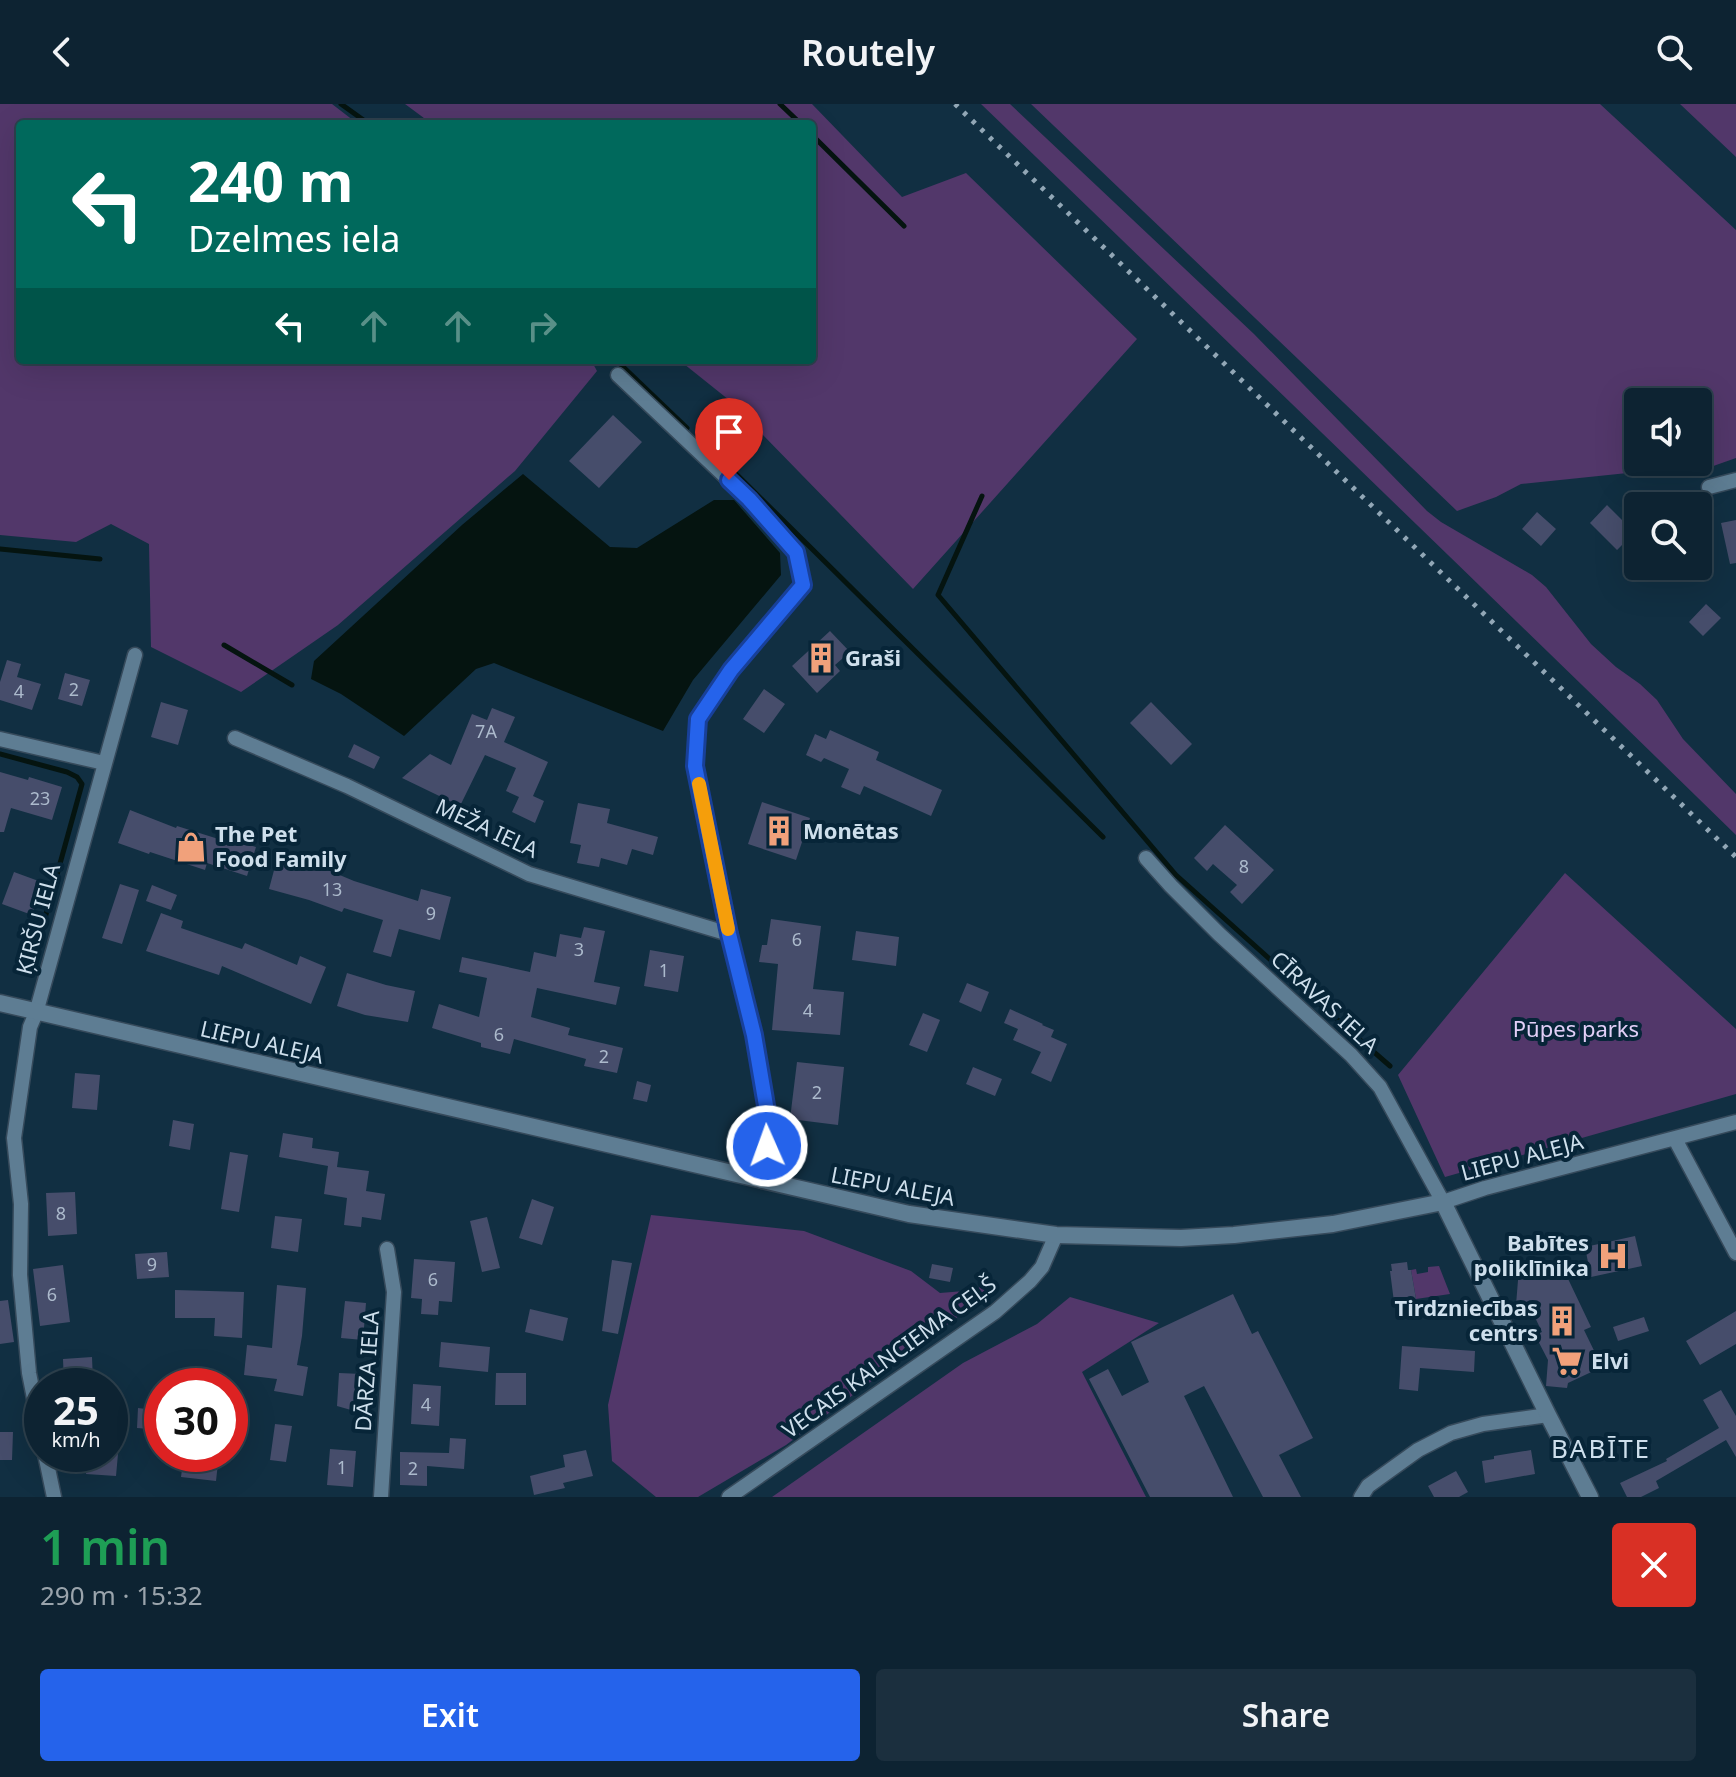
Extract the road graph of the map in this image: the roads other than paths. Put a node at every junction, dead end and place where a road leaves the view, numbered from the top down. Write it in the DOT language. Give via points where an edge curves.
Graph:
graph roads {
  1 [pos="618,375"];
  2 [pos="1736,480"];
  3 [pos="1709,487"];
  4 [pos="135,655"];
  5 [pos="235,738"];
  6 [pos="0,739"];
  7 [pos="104,763"];
  8 [pos="1146,858"];
  9 [pos="729,934"];
  10 [pos="0,1003"];
  11 [pos="36,1013"];
  12 [pos="1736,1122"];
  13 [pos="1675,1139"];
  14 [pos="762,1181"];
  15 [pos="1443,1202"];
  16 [pos="1056,1235"];
  17 [pos="387,1249"];
  18 [pos="1736,1253"];
  19 [pos="29,1368"];
  20 [pos="1548,1415"];
  21 [pos="49,1472"];
  22 [pos="54,1497"];
  23 [pos="381,1497"];
  24 [pos="729,1497"];
  25 [pos="1361,1497"];
  26 [pos="1590,1497"];
  1 -- 9 [label="street" via="749,499 796,552 801,569 803,585 731,670 698,719 695,766"];
  2 -- 3 [label="street"];
  4 -- 7 [label="street, ĶIRŠU IELA"];
  5 -- 9 [label="street, MEŽA IELA" via="529,874"];
  6 -- 7 [label="street"];
  7 -- 11 [label="street, ĶIRŠU IELA"];
  8 -- 15 [label="street, CĪRAVAS IELA" via="1380,1087"];
  9 -- 14 [label="street" via="770,1129"];
  10 -- 11 [label="street, LIEPU ALEJA"];
  11 -- 14 [label="street, LIEPU ALEJA"];
  11 -- 19 [label="street, ĶIRŠU IELA" via="14,1138"];
  12 -- 13 [label="street, LIEPU ALEJA"];
  13 -- 15 [label="street, LIEPU ALEJA"];
  13 -- 18 [label="street"];
  14 -- 16 [label="street, LIEPU ALEJA" via="909,1214"];
  15 -- 16 [label="street, LIEPU ALEJA" via="1333,1224 1234,1235"];
  15 -- 20 [label="street"];
  16 -- 24 [label="street, VECAIS KALNCIEMA CEĻŠ" via="1042,1267 995,1312"];
  17 -- 23 [label="street, DĀRZA IELA" via="394,1292"];
  20 -- 25 [label="street" via="1451,1433 1418,1450 1368,1486"];
  20 -- 26 [label="street"];
  21 -- 22 [label="street"];
}
